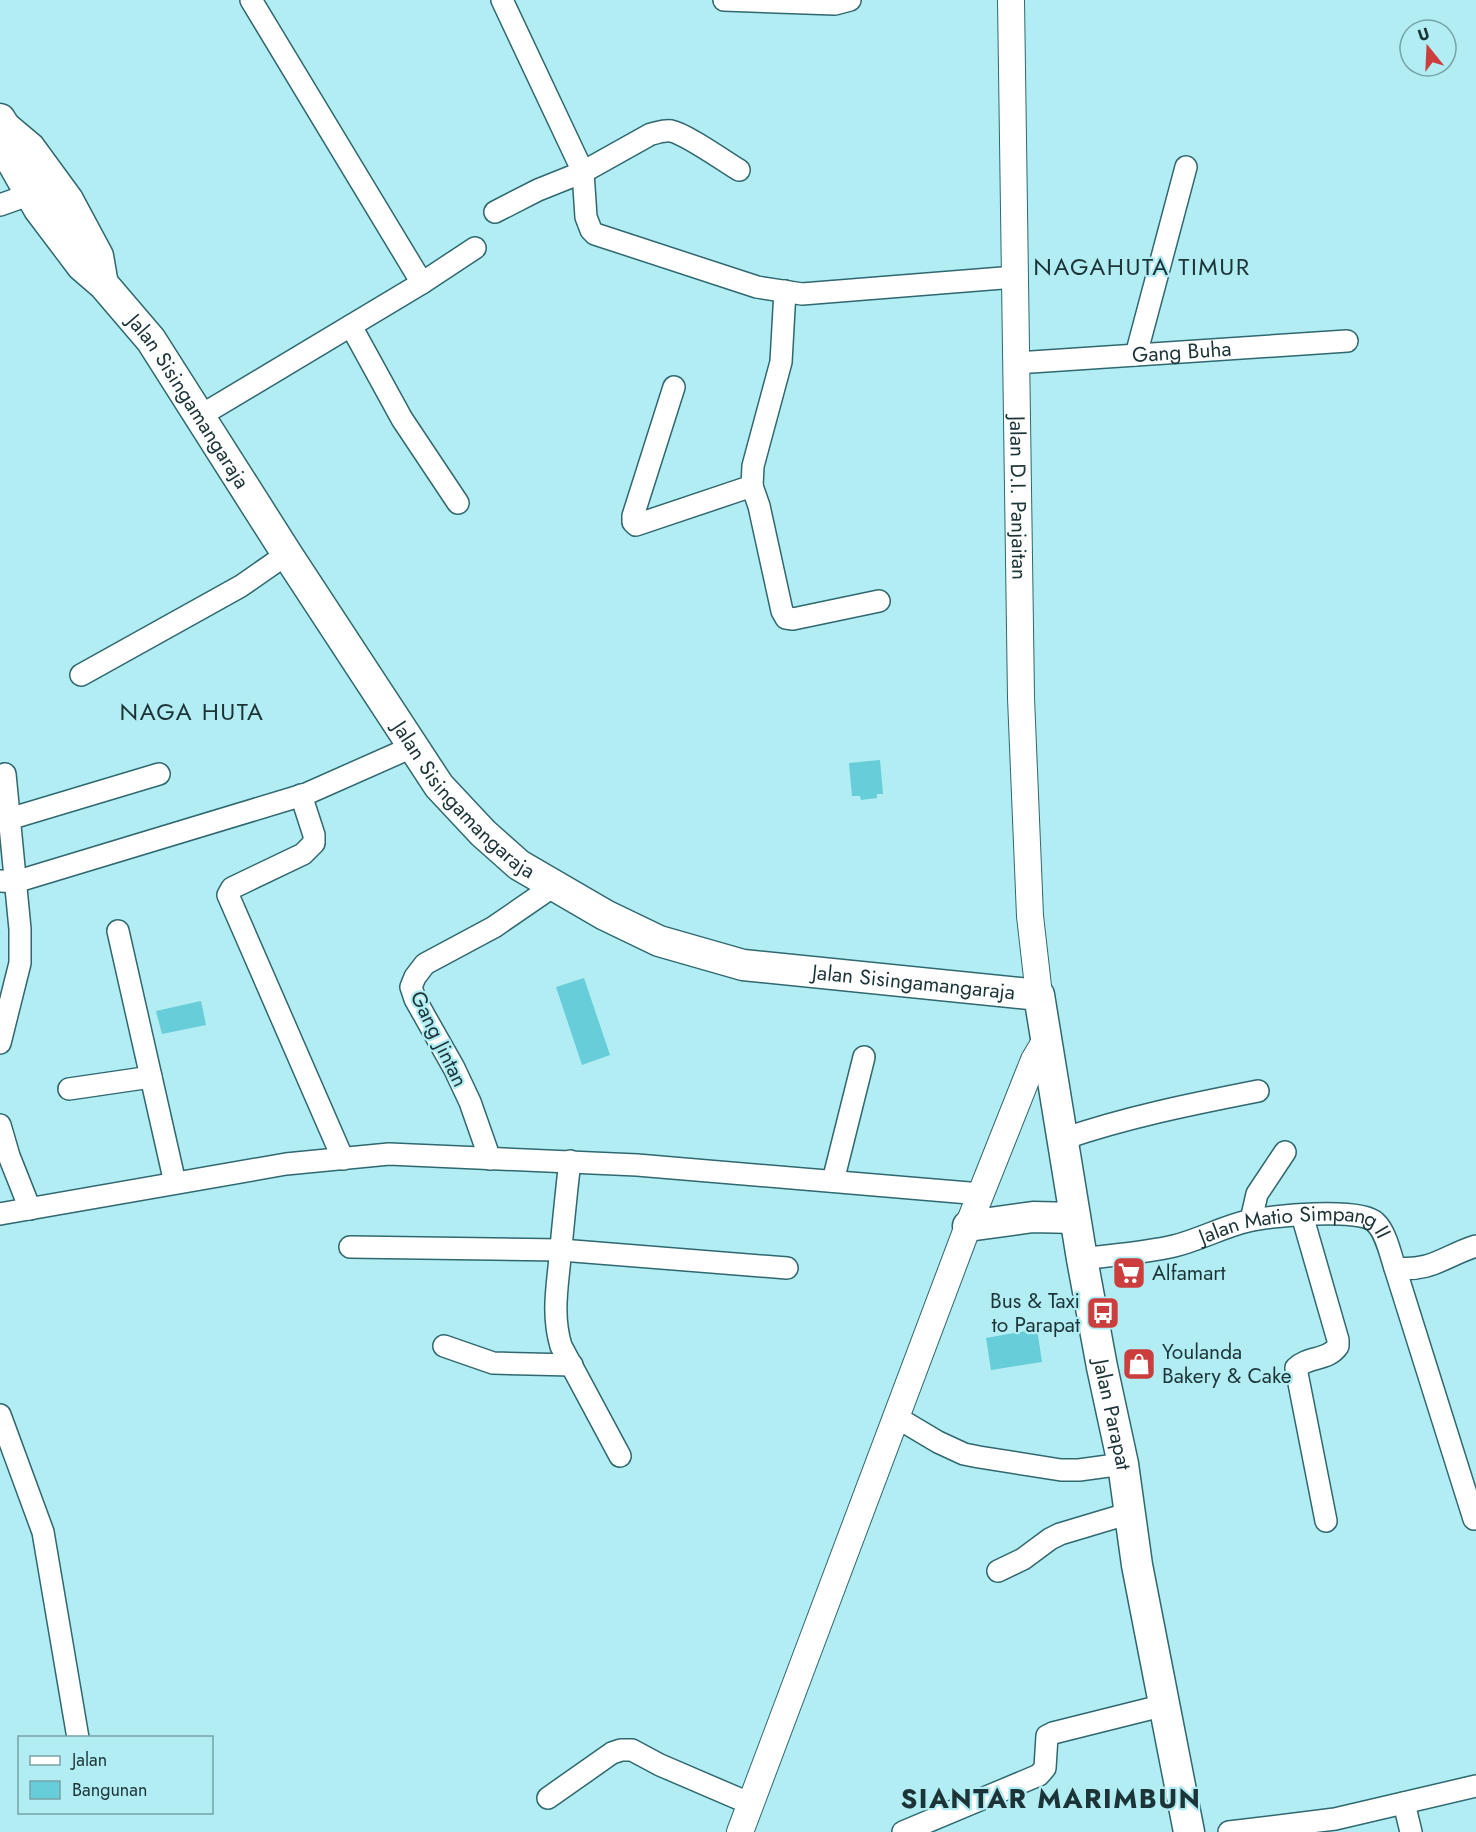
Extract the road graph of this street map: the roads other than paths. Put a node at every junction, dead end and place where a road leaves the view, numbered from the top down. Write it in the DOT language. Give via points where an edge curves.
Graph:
graph roads {
  1 [pos="251,0"];
  2 [pos="502,0"];
  3 [pos="724,0"];
  4 [pos="850,0"];
  5 [pos="1011,0"];
  6 [pos="2,123"];
  7 [pos="1186,167"];
  8 [pos="739,170"];
  9 [pos="583,172"];
  10 [pos="31,194"];
  11 [pos="0,205"];
  12 [pos="495,212"];
  13 [pos="475,248"];
  14 [pos="1015,277"];
  15 [pos="422,283"];
  16 [pos="104,285"];
  17 [pos="785,291"];
  18 [pos="351,326"];
  19 [pos="1347,341"];
  20 [pos="1136,355"];
  21 [pos="1016,363"];
  22 [pos="674,387"];
  23 [pos="200,416"];
  24 [pos="752,486"];
  25 [pos="458,503"];
  26 [pos="287,554"];
  27 [pos="879,601"];
  28 [pos="81,675"];
  29 [pos="412,747"];
  30 [pos="5,774"];
  31 [pos="159,774"];
  32 [pos="301,795"];
  33 [pos="9,819"];
  34 [pos="8,881"];
  35 [pos="555,885"];
  36 [pos="118,931"];
  37 [pos="5,995"];
  38 [pos="1039,995"];
  39 [pos="1046,1040"];
  40 [pos="0,1043"];
  41 [pos="864,1057"];
  42 [pos="151,1077"];
  43 [pos="69,1089"];
  44 [pos="1258,1091"];
  45 [pos="0,1125"];
  46 [pos="1063,1139"];
  47 [pos="1285,1152"];
  48 [pos="343,1159"];
  49 [pos="490,1159"];
  50 [pos="570,1161"];
  51 [pos="833,1181"];
  52 [pos="175,1183"];
  53 [pos="981,1194"];
  54 [pos="30,1209"];
  55 [pos="0,1214"];
  56 [pos="1302,1215"];
  57 [pos="1075,1218"];
  58 [pos="1251,1220"];
  59 [pos="968,1226"];
  60 [pos="1476,1246"];
  61 [pos="350,1247"];
  62 [pos="561,1250"];
  63 [pos="1082,1259"];
  64 [pos="787,1268"];
  65 [pos="1395,1268"];
  66 [pos="444,1346"];
  67 [pos="572,1365"];
  68 [pos="0,1415"];
  69 [pos="896,1417"];
  70 [pos="620,1456"];
  71 [pos="1123,1464"];
  72 [pos="1130,1513"];
  73 [pos="1474,1519"];
  74 [pos="1326,1521"];
  75 [pos="998,1571"];
  76 [pos="1165,1705"];
  77 [pos="78,1736"];
  78 [pos="1476,1785"];
  79 [pos="548,1798"];
  80 [pos="1404,1803"];
  81 [pos="751,1804"];
  82 [pos="740,1832"];
  83 [pos="903,1832"];
  84 [pos="1189,1832"];
  85 [pos="1229,1832"];
  86 [pos="1411,1832"];
  1 -- 15 [label="street"];
  2 -- 9 [label="street"];
  3 -- 4 [label="street" via="835,4"];
  5 -- 14 [label="main road, Jalan D.I. Panjaitan"];
  6 -- 10 [label="highway, Jalan Sisingamangaraja" via="11,160"];
  6 -- 16 [label="highway, Jalan Sisingamangaraja" via="30,148 68,200 98,256"];
  7 -- 20 [label="street"];
  8 -- 9 [label="street" via="670,131 651,134"];
  9 -- 12 [label="street"];
  9 -- 17 [label="street" via="586,217 595,234 758,287"];
  10 -- 11 [label="street"];
  10 -- 16 [label="highway, Jalan Sisingamangaraja" via="82,266"];
  13 -- 15 [label="street"];
  14 -- 17 [label="street" via="812,293"];
  14 -- 21 [label="main road, Jalan D.I. Panjaitan"];
  15 -- 18 [label="street"];
  16 -- 23 [label="highway, Jalan Sisingamangaraja" via="151,340"];
  17 -- 24 [label="street" via="781,362 753,466"];
  18 -- 23 [label="street"];
  18 -- 25 [label="street" via="402,419"];
  19 -- 20 [label="street, Gang Buha"];
  20 -- 21 [label="street, Gang Buha"];
  21 -- 38 [label="main road, Jalan D.I. Panjaitan" via="1021,698 1030,916"];
  22 -- 24 [label="street" via="633,522 636,525"];
  23 -- 26 [label="highway, Jalan Sisingamangaraja"];
  24 -- 27 [label="street" via="786,618"];
  26 -- 28 [label="street" via="241,586"];
  26 -- 29 [label="highway, Jalan Sisingamangaraja"];
  29 -- 32 [label="street"];
  29 -- 35 [label="highway, Jalan Sisingamangaraja" via="439,786 483,833 519,865"];
  30 -- 33 [label="street"];
  31 -- 33 [label="street"];
  32 -- 34 [label="street"];
  32 -- 48 [label="street" via="314,843 303,854 232,888 228,895"];
  33 -- 34 [label="street"];
  34 -- 37 [label="street" via="20,929 20,963"];
  35 -- 38 [label="highway, Jalan Sisingamangaraja" via="659,941 743,965"];
  35 -- 49 [label="street, Gang Jintan" via="494,927 425,964 411,987 466,1093"];
  36 -- 42 [label="street"];
  37 -- 40 [label="street"];
  38 -- 39 [label="highway, Jalan Parapat"];
  39 -- 46 [label="highway, Jalan Parapat"];
  39 -- 53 [label="main road" via="1034,1060"];
  41 -- 51 [label="street"];
  42 -- 43 [label="street"];
  42 -- 52 [label="street"];
  44 -- 46 [label="street" via="1151,1112"];
  45 -- 54 [label="street"];
  46 -- 57 [label="highway, Jalan Parapat"];
  47 -- 58 [label="street" via="1257,1194"];
  48 -- 49 [label="street" via="389,1154"];
  48 -- 52 [label="street" via="286,1164"];
  49 -- 50 [label="street"];
  50 -- 51 [label="street"];
  50 -- 62 [label="street"];
  51 -- 53 [label="street"];
  52 -- 54 [label="street"];
  53 -- 59 [label="main road"];
  54 -- 55 [label="street"];
  56 -- 58 [label="street, Jalan Matio Simpang II"];
  56 -- 65 [label="street, Jalan Matio Simpang II" via="1362,1215 1374,1221 1383,1233"];
  56 -- 74 [label="street" via="1338,1340 1331,1354 1304,1361 1295,1373"];
  57 -- 59 [label="highway" via="1033,1217"];
  57 -- 63 [label="highway, Jalan Parapat"];
  58 -- 63 [label="street, Jalan Matio Simpang II" via="1170,1247"];
  59 -- 69 [label="main road"];
  60 -- 65 [label="street, Jalan Matio Simpang II" via="1433,1264"];
  61 -- 62 [label="street"];
  62 -- 64 [label="street"];
  62 -- 67 [label="street" via="556,1330"];
  63 -- 71 [label="highway, Jalan Parapat"];
  65 -- 73 [label="street"];
  66 -- 67 [label="street" via="493,1363"];
  67 -- 70 [label="street"];
  68 -- 77 [label="street" via="43,1532"];
  69 -- 71 [label="street" via="929,1437 972,1455 1061,1470"];
  69 -- 81 [label="main road"];
  71 -- 72 [label="highway, Jalan Parapat"];
  72 -- 75 [label="street" via="1060,1534"];
  72 -- 76 [label="highway, Jalan Parapat"];
  76 -- 83 [label="street" via="1053,1733 1047,1736 1045,1768 1039,1775"];
  76 -- 84 [label="highway, Jalan Parapat"];
  78 -- 80 [label="street"];
  79 -- 81 [label="street" via="612,1753 632,1750"];
  80 -- 85 [label="street" via="1335,1819"];
  80 -- 86 [label="street"];
  81 -- 82 [label="main road"];
}
